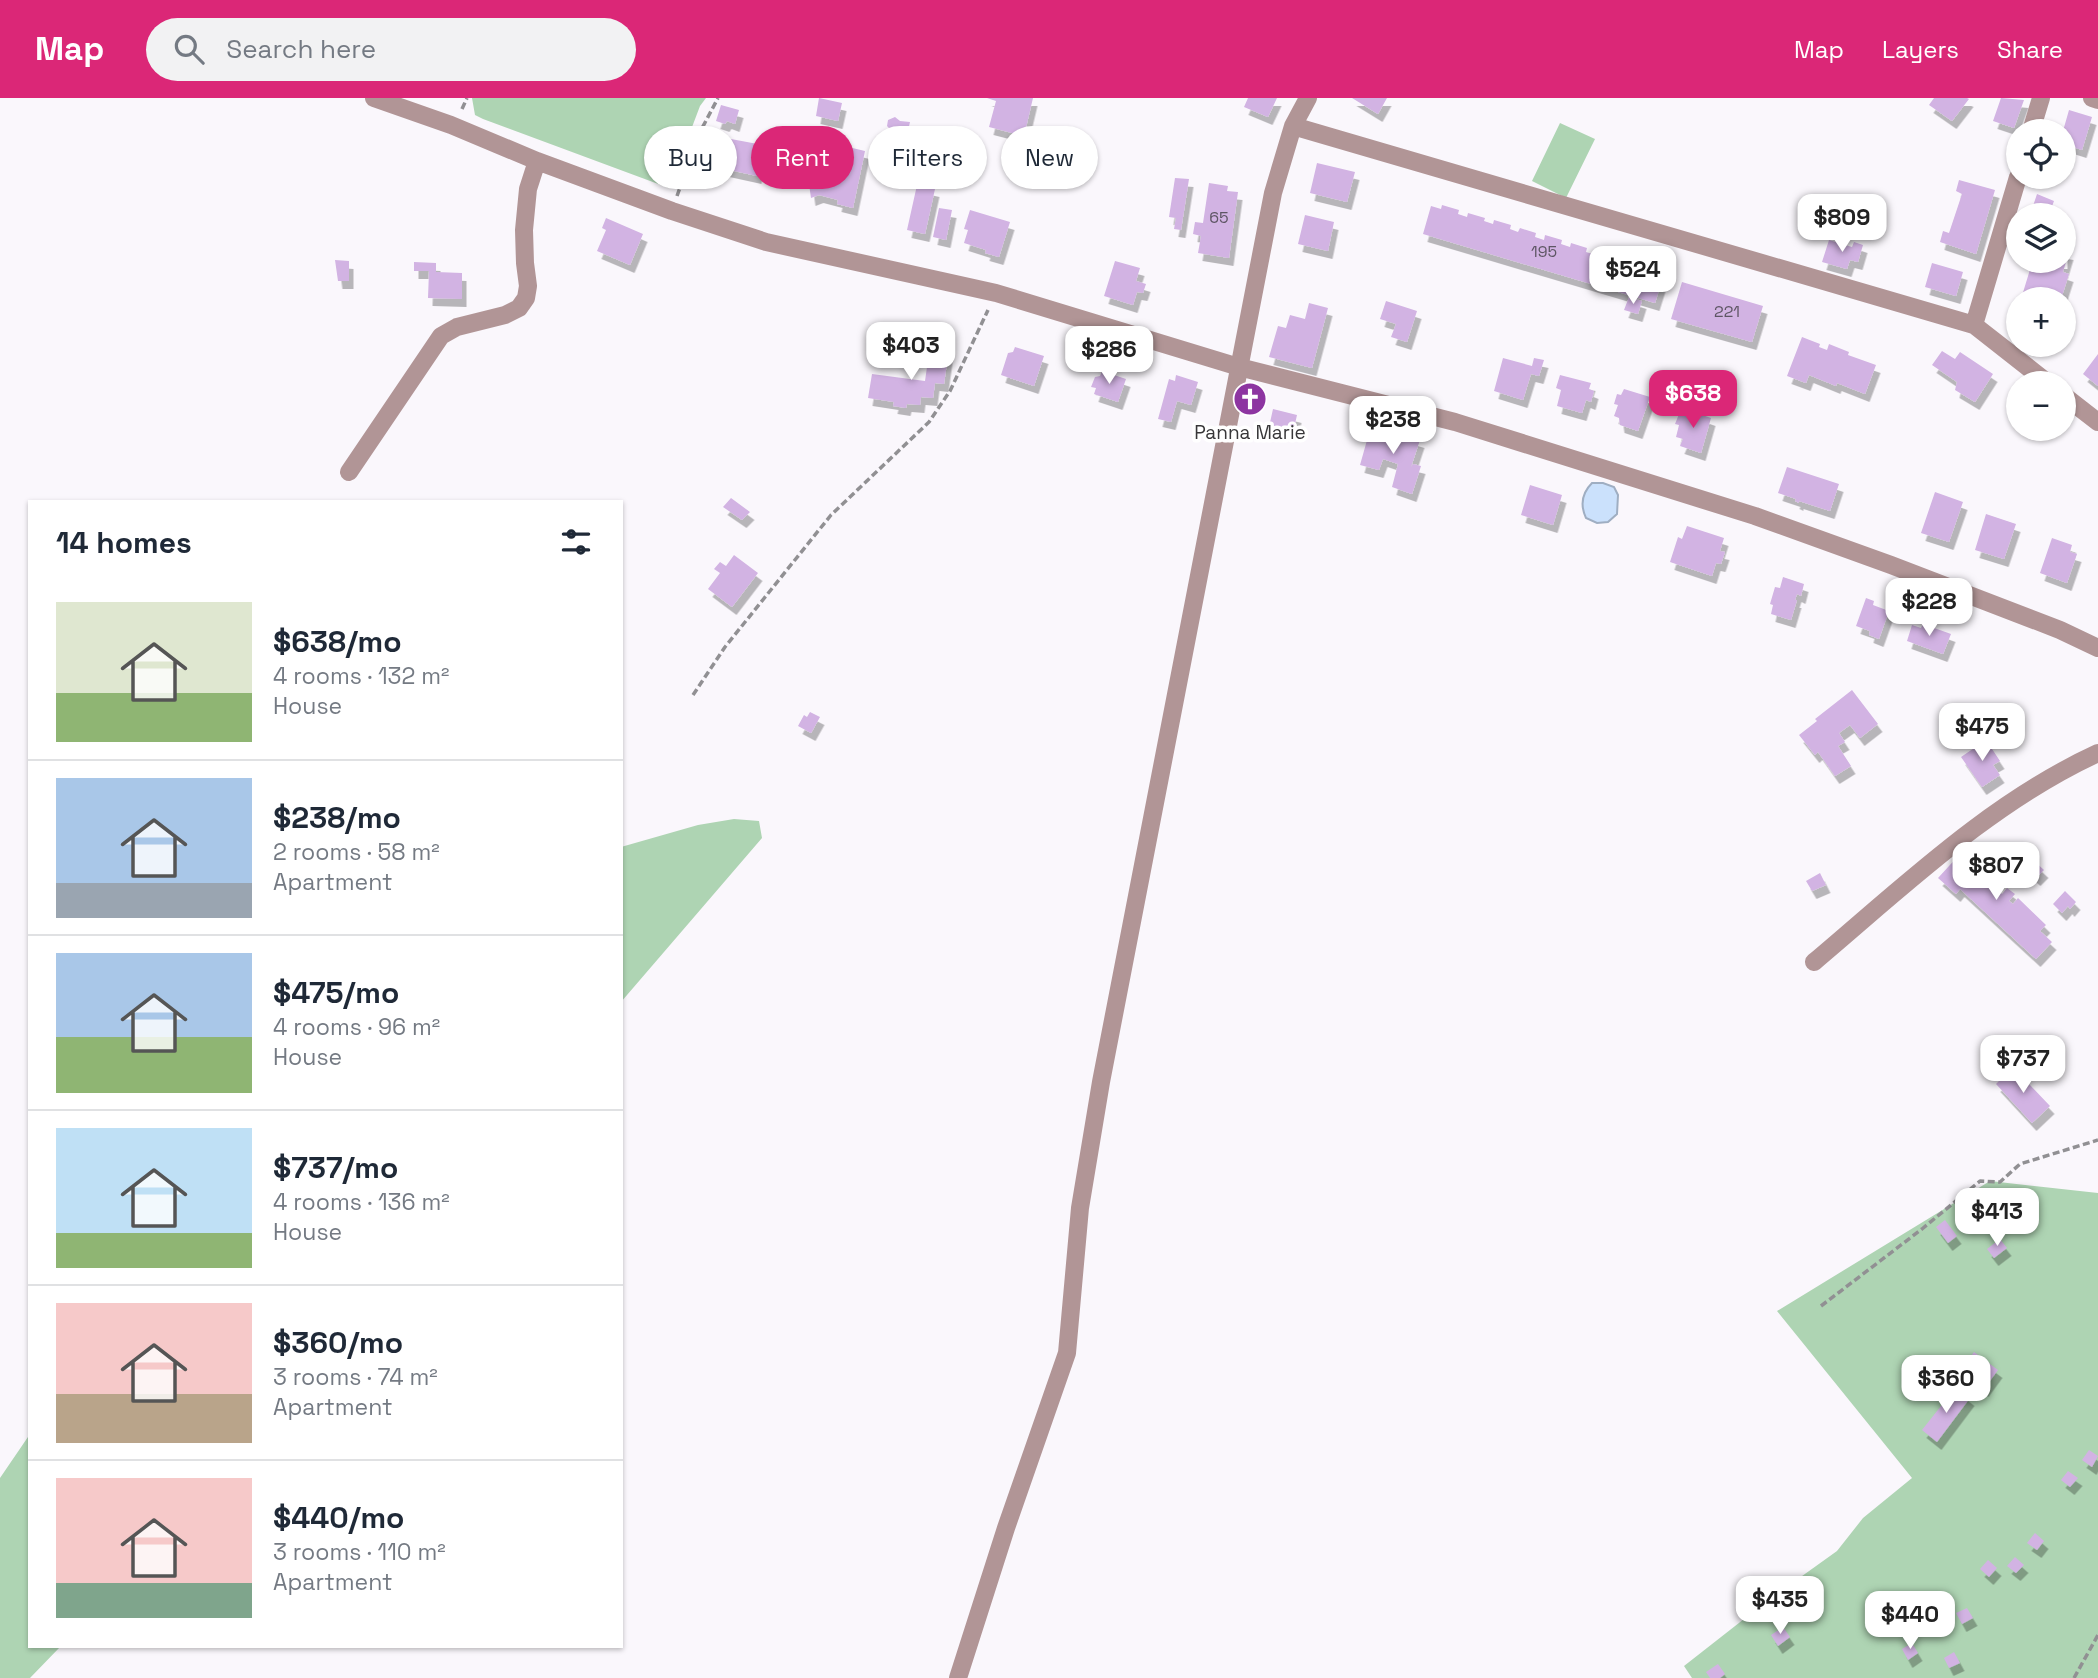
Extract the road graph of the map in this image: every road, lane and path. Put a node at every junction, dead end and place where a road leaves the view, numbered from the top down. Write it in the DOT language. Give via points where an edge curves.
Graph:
graph roads {
  1 [pos="374,98"];
  2 [pos="718,98"];
  3 [pos="1308,98"];
  4 [pos="2041,98"];
  5 [pos="2092,98"];
  6 [pos="2098,100"];
  7 [pos="2035,119"];
  8 [pos="1293,127"];
  9 [pos="537,161"];
  10 [pos="2014,189"];
  11 [pos="671,211"];
  12 [pos="996,293"];
  13 [pos="1974,325"];
  14 [pos="1239,367"];
  15 [pos="2033,371"];
  16 [pos="2076,405"];
  17 [pos="2098,422"];
  18 [pos="349,472"];
  19 [pos="2098,648"];
  20 [pos="693,695"];
  21 [pos="2098,753"];
  22 [pos="1814,962"];
  23 [pos="2098,1140"];
  24 [pos="1821,1306"];
  25 [pos="2098,1635"];
  26 [pos="958,1678"];
  27 [pos="2074,1678"];
  1 -- 9 [label="street"];
  2 -- 11 [label="path" via="700,132"];
  3 -- 8 [label="street"];
  4 -- 7 [label="street"];
  5 -- 6 [label="street"];
  8 -- 13 [label="street"];
  8 -- 14 [label="street" via="1273,193"];
  9 -- 11 [label="street"];
  9 -- 18 [label="street" via="528,189 524,230 526,298 505,315 440,336"];
  10 -- 13 [label="street"];
  11 -- 12 [label="street" via="766,242"];
  12 -- 14 [label="street"];
  12 -- 20 [label="path" via="950,391 929,422 831,515 725,647"];
  13 -- 15 [label="street"];
  14 -- 19 [label="street" via="1455,422 1755,516"];
  14 -- 26 [label="street" via="1101,1082 1080,1208 1067,1353"];
  16 -- 17 [label="street"];
  21 -- 22 [label="street" via="2026,793 1967,834"];
  23 -- 24 [label="path" via="2020,1164 2000,1182 1980,1181"];
  25 -- 27 [label="path"];
}
